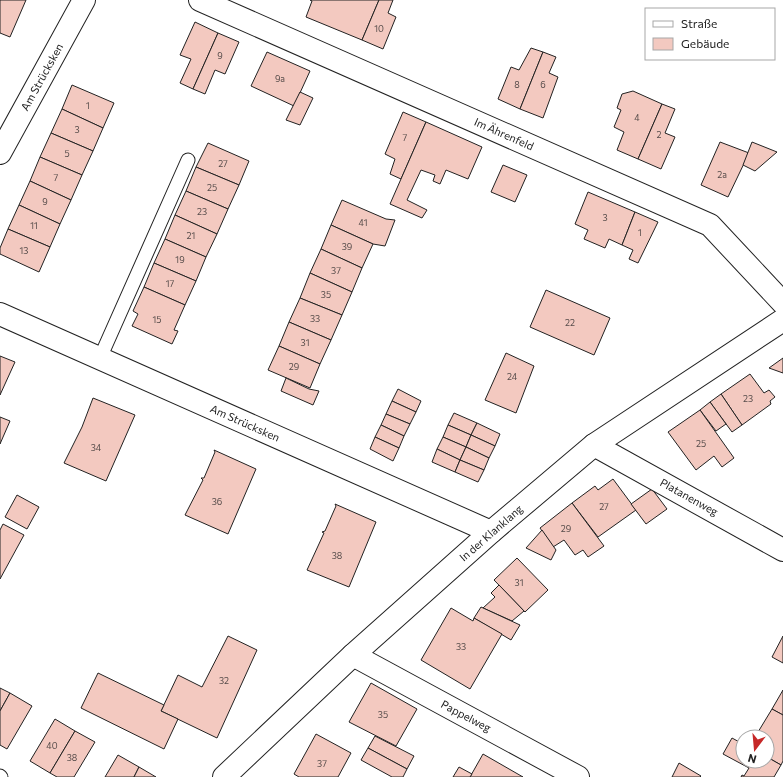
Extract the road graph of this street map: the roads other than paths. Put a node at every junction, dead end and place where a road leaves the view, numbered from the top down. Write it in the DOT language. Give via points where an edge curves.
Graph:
graph roads {
  1 [pos="84,0"];
  2 [pos="200,0"];
  3 [pos="0,153"];
  4 [pos="188,160"];
  5 [pos="783,303"];
  6 [pos="0,314"];
  7 [pos="783,320"];
  8 [pos="100,358"];
  9 [pos="594,445"];
  10 [pos="491,532"];
  11 [pos="783,550"];
  12 [pos="353,655"];
  13 [pos="224,777"];
  14 [pos="578,777"];
  1 -- 3 [label="street, Am Strücksken"];
  2 -- 5 [label="street, Im Ährenfeld" via="710,225"];
  4 -- 8 [label="lane"];
  6 -- 8 [label="street, Am Strücksken"];
  7 -- 9 [label="street, In der Klanklang"];
  8 -- 10 [label="street, Am Strücksken"];
  9 -- 10 [label="street, In der Klanklang"];
  9 -- 11 [label="street, Platanenweg"];
  10 -- 12 [label="street, In der Klanklang"];
  12 -- 13 [label="street, In der Klanklang"];
  12 -- 14 [label="street, Pappelweg"];
}
